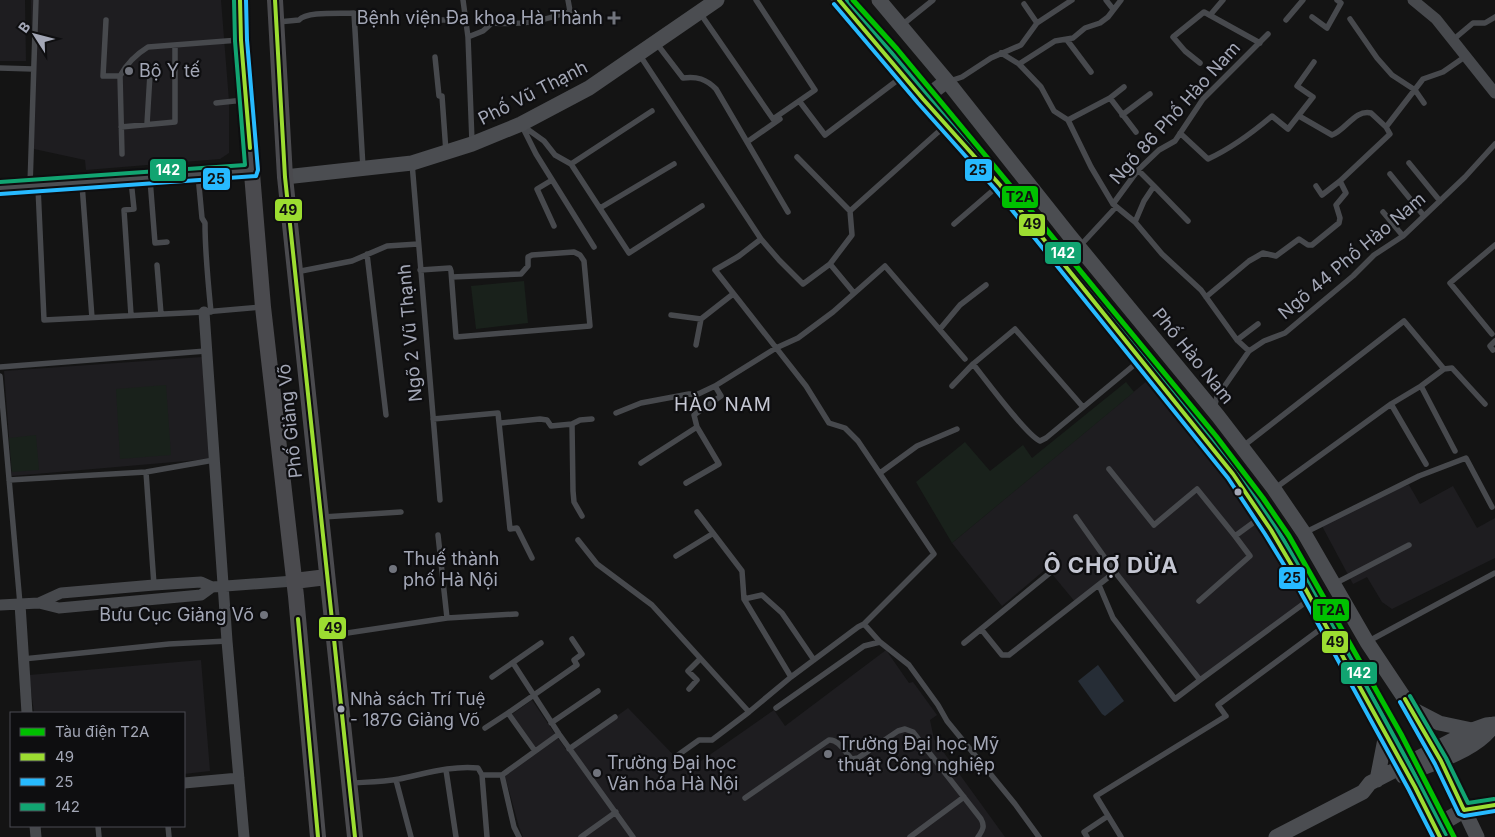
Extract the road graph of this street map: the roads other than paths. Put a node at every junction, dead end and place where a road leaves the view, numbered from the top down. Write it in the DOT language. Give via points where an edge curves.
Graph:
graph roads {
  1 [pos="36,0"];
  2 [pos="240,0"];
  3 [pos="275,0"];
  4 [pos="463,0"];
  5 [pos="568,0"];
  6 [pos="717,0"];
  7 [pos="756,0"];
  8 [pos="840,0"];
  9 [pos="879,0"];
  10 [pos="932,0"];
  11 [pos="1072,0"];
  12 [pos="1106,0"];
  13 [pos="1121,0"];
  14 [pos="1303,0"];
  15 [pos="1337,0"];
  16 [pos="1413,0"];
  17 [pos="1221,1"];
  18 [pos="1024,4"];
  19 [pos="1113,9"];
  20 [pos="699,12"];
  21 [pos="1211,14"];
  22 [pos="1312,17"];
  23 [pos="1495,17"];
  24 [pos="1350,19"];
  25 [pos="106,20"];
  26 [pos="433,20"];
  27 [pos="465,20"];
  28 [pos="1286,20"];
  29 [pos="276,22"];
  30 [pos="1037,23"];
  31 [pos="900,26"];
  32 [pos="1268,34"];
  33 [pos="468,37"];
  34 [pos="1454,39"];
  35 [pos="241,40"];
  36 [pos="1067,40"];
  37 [pos="656,42"];
  38 [pos="1260,43"];
  39 [pos="175,45"];
  40 [pos="1001,53"];
  41 [pos="639,54"];
  42 [pos="1466,56"];
  43 [pos="435,57"];
  44 [pos="1314,62"];
  45 [pos="1200,63"];
  46 [pos="1019,64"];
  47 [pos="154,67"];
  48 [pos="0,68"];
  49 [pos="33,69"];
  50 [pos="1091,72"];
  51 [pos="120,76"];
  52 [pos="903,76"];
  53 [pos="948,81"];
  54 [pos="1124,87"];
  55 [pos="1415,90"];
  56 [pos="1495,93"];
  57 [pos="1150,94"];
  58 [pos="1110,98"];
  59 [pos="246,99"];
  60 [pos="923,99"];
  61 [pos="216,103"];
  62 [pos="801,103"];
  63 [pos="1424,103"];
  64 [pos="652,112"];
  65 [pos="1122,115"];
  66 [pos="1299,116"];
  67 [pos="1068,120"];
  68 [pos="146,124"];
  69 [pos="521,124"];
  70 [pos="947,126"];
  71 [pos="121,127"];
  72 [pos="1386,127"];
  73 [pos="1136,132"];
  74 [pos="1180,133"];
  75 [pos="747,142"];
  76 [pos="472,144"];
  77 [pos="1495,144"];
  78 [pos="446,153"];
  79 [pos="122,154"];
  80 [pos="797,157"];
  81 [pos="412,163"];
  82 [pos="1409,163"];
  83 [pos="571,164"];
  84 [pos="674,164"];
  85 [pos="363,168"];
  86 [pos="1138,170"];
  87 [pos="252,171"];
  88 [pos="1390,174"];
  89 [pos="198,175"];
  90 [pos="285,177"];
  91 [pos="150,178"];
  92 [pos="132,180"];
  93 [pos="552,180"];
  94 [pos="82,182"];
  95 [pos="1340,182"];
  96 [pos="34,185"];
  97 [pos="1000,185"];
  98 [pos="1154,186"];
  99 [pos="1316,186"];
  100 [pos="0,188"];
  101 [pos="1440,201"];
  102 [pos="702,206"];
  103 [pos="1114,206"];
  104 [pos="600,208"];
  105 [pos="850,211"];
  106 [pos="788,212"];
  107 [pos="1383,212"];
  108 [pos="1424,216"];
  109 [pos="1188,221"];
  110 [pos="1135,222"];
  111 [pos="954,224"];
  112 [pos="554,226"];
  113 [pos="1403,236"];
  114 [pos="762,239"];
  115 [pos="167,242"];
  116 [pos="418,244"];
  117 [pos="1495,245"];
  118 [pos="594,247"];
  119 [pos="1079,247"];
  120 [pos="367,254"];
  121 [pos="1061,262"];
  122 [pos="830,264"];
  123 [pos="157,265"];
  124 [pos="420,270"];
  125 [pos="294,273"];
  126 [pos="452,277"];
  127 [pos="986,285"];
  128 [pos="854,293"];
  129 [pos="734,294"];
  130 [pos="1206,297"];
  131 [pos="263,307"];
  132 [pos="208,312"];
  133 [pos="161,314"];
  134 [pos="131,315"];
  135 [pos="672,315"];
  136 [pos="92,318"];
  137 [pos="701,320"];
  138 [pos="1258,324"];
  139 [pos="940,329"];
  140 [pos="1493,333"];
  141 [pos="1237,340"];
  142 [pos="1495,341"];
  143 [pos="696,345"];
  144 [pos="776,348"];
  145 [pos="1493,350"];
  146 [pos="206,351"];
  147 [pos="1249,351"];
  148 [pos="965,359"];
  149 [pos="1141,359"];
  150 [pos="973,364"];
  151 [pos="0,367"];
  152 [pos="1444,368"];
  153 [pos="0,376"];
  154 [pos="715,386"];
  155 [pos="952,386"];
  156 [pos="1421,386"];
  157 [pos="1391,404"];
  158 [pos="1485,404"];
  159 [pos="1083,407"];
  160 [pos="1213,410"];
  161 [pos="616,413"];
  162 [pos="386,415"];
  163 [pos="432,419"];
  164 [pos="592,419"];
  165 [pos="501,423"];
  166 [pos="572,424"];
  167 [pos="1194,425"];
  168 [pos="697,427"];
  169 [pos="957,429"];
  170 [pos="1242,447"];
  171 [pos="1455,452"];
  172 [pos="214,460"];
  173 [pos="641,463"];
  174 [pos="1426,464"];
  175 [pos="1109,469"];
  176 [pos="146,472"];
  177 [pos="880,473"];
  178 [pos="9,480"];
  179 [pos="686,483"];
  180 [pos="1274,489"];
  181 [pos="440,500"];
  182 [pos="1492,507"];
  183 [pos="401,512"];
  184 [pos="697,512"];
  185 [pos="1262,515"];
  186 [pos="582,516"];
  187 [pos="321,517"];
  188 [pos="1076,517"];
  189 [pos="1304,533"];
  190 [pos="712,534"];
  191 [pos="438,535"];
  192 [pos="1235,536"];
  193 [pos="578,540"];
  194 [pos="1409,545"];
  195 [pos="676,556"];
  196 [pos="532,558"];
  197 [pos="1057,567"];
  198 [pos="1115,572"];
  199 [pos="1495,572"];
  200 [pos="327,576"];
  201 [pos="294,581"];
  202 [pos="1334,584"];
  203 [pos="154,585"];
  204 [pos="1099,585"];
  205 [pos="217,586"];
  206 [pos="1312,598"];
  207 [pos="744,599"];
  208 [pos="1199,601"];
  209 [pos="39,603"];
  210 [pos="20,604"];
  211 [pos="0,605"];
  212 [pos="516,614"];
  213 [pos="446,618"];
  214 [pos="864,624"];
  215 [pos="1326,625"];
  216 [pos="981,628"];
  217 [pos="334,635"];
  218 [pos="572,639"];
  219 [pos="227,641"];
  220 [pos="880,642"];
  221 [pos="1367,642"];
  222 [pos="541,643"];
  223 [pos="964,643"];
  224 [pos="700,659"];
  225 [pos="24,660"];
  226 [pos="814,660"];
  227 [pos="513,663"];
  228 [pos="492,677"];
  229 [pos="791,677"];
  230 [pos="1200,680"];
  231 [pos="688,689"];
  232 [pos="598,691"];
  233 [pos="533,696"];
  234 [pos="776,708"];
  235 [pos="1410,708"];
  236 [pos="27,712"];
  237 [pos="749,712"];
  238 [pos="508,713"];
  239 [pos="615,717"];
  240 [pos="552,723"];
  241 [pos="1494,724"];
  242 [pos="485,728"];
  243 [pos="1472,730"];
  244 [pos="559,734"];
  245 [pos="1386,734"];
  246 [pos="535,751"];
  247 [pos="571,752"];
  248 [pos="678,755"];
  249 [pos="1438,755"];
  250 [pos="446,770"];
  251 [pos="1406,770"];
  252 [pos="482,775"];
  253 [pos="502,775"];
  254 [pos="239,778"];
  255 [pos="396,780"];
  256 [pos="1377,780"];
  257 [pos="185,783"];
  258 [pos="349,784"];
  259 [pos="1362,792"];
  260 [pos="964,797"];
  261 [pos="746,798"];
  262 [pos="1495,805"];
  263 [pos="1464,810"];
  264 [pos="616,812"];
  265 [pos="1108,816"];
  266 [pos="1437,832"];
  267 [pos="244,837"];
  268 [pos="318,837"];
  269 [pos="355,837"];
  270 [pos="410,837"];
  271 [pos="456,837"];
  272 [pos="487,837"];
  273 [pos="519,837"];
  274 [pos="581,837"];
  275 [pos="633,837"];
  276 [pos="910,837"];
  277 [pos="978,837"];
  278 [pos="1039,837"];
  279 [pos="1086,837"];
  280 [pos="1121,837"];
  281 [pos="1276,837"];
  282 [pos="1477,837"];
  1 -- 49 [label="lane"];
  2 -- 35 [label="main road, Phố Giảng Võ"];
  3 -- 29 [label="main road, Phố Giảng Võ"];
  4 -- 27 [label="lane"];
  5 -- 33 [label="lane" via="570,11 545,20 492,23"];
  6 -- 20 [label="main road, Phố Vũ Thạnh"];
  7 -- 62 [label="lane" via="815,90"];
  8 -- 52 [label="main road"];
  9 -- 31 [label="main road, Phố Hào Nam"];
  10 -- 31 [label="lane"];
  11 -- 30 [label="lane"];
  12 -- 19 [label="lane"];
  13 -- 19 [label="lane"];
  14 -- 28 [label="lane"];
  15 -- 22 [label="lane" via="1341,2 1327,28"];
  16 -- 34 [label="street"];
  17 -- 21 [label="lane"];
  18 -- 30 [label="lane"];
  19 -- 36 [label="lane" via="1100,23 1084,28"];
  20 -- 37 [label="main road, Phố Vũ Thạnh"];
  20 -- 62 [label="lane" via="773,119"];
  21 -- 38 [label="lane, Ngõ 86 Phố Hào Nam"];
  21 -- 45 [label="lane" via="1204,12 1173,37"];
  23 -- 34 [label="lane" via="1485,23 1473,23"];
  24 -- 55 [label="lane" via="1392,75"];
  25 -- 51 [label="lane" via="103,76"];
  26 -- 27 [label="lane"];
  27 -- 33 [label="lane"];
  29 -- 85 [label="lane" via="313,15 354,13"];
  29 -- 90 [label="main road, Phố Giảng Võ"];
  30 -- 40 [label="lane" via="1021,45"];
  31 -- 53 [label="main road, Phố Hào Nam"];
  32 -- 38 [label="lane, Ngõ 86 Phố Hào Nam"];
  33 -- 76 [label="lane"];
  34 -- 42 [label="street"];
  35 -- 39 [label="lane"];
  35 -- 59 [label="main road, Phố Giảng Võ"];
  36 -- 46 [label="lane" via="1055,41"];
  36 -- 50 [label="lane"];
  37 -- 41 [label="main road, Phố Vũ Thạnh"];
  37 -- 75 [label="lane" via="683,78 707,80 716,89"];
  38 -- 74 [label="lane, Ngõ 86 Phố Hào Nam" via="1203,99"];
  39 -- 51 [label="lane" via="148,48 137,54"];
  39 -- 68 [label="lane" via="174,122"];
  40 -- 46 [label="lane"];
  40 -- 53 [label="lane" via="962,77"];
  41 -- 69 [label="main road, Phố Vũ Thạnh" via="589,88"];
  41 -- 114 [label="lane"];
  42 -- 55 [label="lane" via="1443,72 1423,80"];
  42 -- 56 [label="street"];
  43 -- 78 [label="lane" via="439,96 442,96"];
  44 -- 66 [label="lane" via="1297,86 1312,97"];
  46 -- 67 [label="lane" via="1041,86 1054,110"];
  47 -- 68 [label="lane" via="150,74"];
  48 -- 49 [label="lane"];
  49 -- 96 [label="lane"];
  51 -- 71 [label="lane"];
  52 -- 60 [label="main road"];
  52 -- 62 [label="lane" via="825,136"];
  53 -- 60 [label="main road"];
  53 -- 119 [label="main road, Phố Hào Nam"];
  54 -- 58 [label="lane"];
  55 -- 63 [label="lane"];
  55 -- 72 [label="lane"];
  57 -- 65 [label="lane"];
  58 -- 65 [label="lane"];
  58 -- 67 [label="lane"];
  59 -- 61 [label="lane"];
  59 -- 87 [label="main road, Phố Giảng Võ"];
  60 -- 70 [label="main road"];
  62 -- 75 [label="lane"];
  64 -- 83 [label="lane"];
  65 -- 73 [label="lane"];
  66 -- 72 [label="lane" via="1332,135 1363,112 1371,113"];
  66 -- 74 [label="lane" via="1288,128 1272,116 1242,140 1208,159"];
  67 -- 103 [label="lane"];
  68 -- 71 [label="lane"];
  69 -- 76 [label="main road, Phố Vũ Thạnh"];
  69 -- 83 [label="lane" via="544,141 555,155"];
  69 -- 93 [label="lane"];
  70 -- 97 [label="main road"];
  70 -- 105 [label="lane"];
  71 -- 79 [label="lane"];
  72 -- 95 [label="lane" via="1390,134"];
  74 -- 86 [label="lane, Ngõ 86 Phố Hào Nam" via="1175,141 1159,150"];
  75 -- 106 [label="lane"];
  76 -- 78 [label="main road, Phố Vũ Thạnh"];
  77 -- 101 [label="lane, Ngõ 44 Phố Hào Nam"];
  78 -- 81 [label="main road, Phố Vũ Thạnh"];
  80 -- 105 [label="lane"];
  81 -- 85 [label="main road, Phố Vũ Thạnh"];
  81 -- 116 [label="lane, Ngõ 2 Vũ Thạnh"];
  82 -- 101 [label="lane"];
  83 -- 104 [label="lane"];
  84 -- 104 [label="lane"];
  85 -- 90 [label="main road, Phố Vũ Thạnh"];
  86 -- 98 [label="lane"];
  86 -- 103 [label="lane, Ngõ 86 Phố Hào Nam"];
  87 -- 89 [label="main road"];
  87 -- 131 [label="main road, Phố Giảng Võ"];
  88 -- 108 [label="lane"];
  89 -- 91 [label="main road"];
  89 -- 132 [label="lane" via="205,223"];
  90 -- 125 [label="main road, Phố Giảng Võ"];
  91 -- 92 [label="main road"];
  91 -- 115 [label="lane" via="155,243"];
  92 -- 94 [label="main road"];
  92 -- 134 [label="lane" via="134,209 124,210"];
  93 -- 112 [label="lane" via="537,189"];
  93 -- 118 [label="lane"];
  94 -- 96 [label="main road"];
  94 -- 136 [label="lane"];
  95 -- 99 [label="lane" via="1322,195"];
  95 -- 130 [label="lane" via="1346,193 1336,205 1339,223 1312,246 1299,239 1276,256 1263,253"];
  96 -- 100 [label="main road"];
  96 -- 136 [label="lane" via="44,320"];
  97 -- 111 [label="lane"];
  97 -- 121 [label="main road"];
  98 -- 109 [label="lane"];
  98 -- 110 [label="lane"];
  101 -- 108 [label="lane, Ngõ 44 Phố Hào Nam"];
  102 -- 104 [label="lane" via="629,253"];
  103 -- 110 [label="lane"];
  103 -- 119 [label="lane, Ngõ 86 Phố Hào Nam"];
  105 -- 122 [label="lane" via="852,235"];
  107 -- 113 [label="lane"];
  108 -- 113 [label="lane, Ngõ 44 Phố Hào Nam"];
  110 -- 130 [label="lane"];
  113 -- 147 [label="lane, Ngõ 44 Phố Hào Nam" via="1374,255 1285,333"];
  114 -- 122 [label="lane" via="804,284"];
  114 -- 129 [label="lane" via="715,270"];
  116 -- 120 [label="lane" via="387,246"];
  116 -- 124 [label="lane, Ngõ 2 Vũ Thạnh"];
  117 -- 140 [label="lane" via="1450,283"];
  119 -- 121 [label="main road"];
  119 -- 160 [label="main road, Phố Hào Nam"];
  120 -- 125 [label="lane" via="352,261"];
  120 -- 162 [label="lane"];
  121 -- 149 [label="main road"];
  122 -- 128 [label="lane"];
  123 -- 133 [label="lane"];
  124 -- 126 [label="lane" via="450,268"];
  124 -- 163 [label="lane, Ngõ 2 Vũ Thạnh"];
  125 -- 187 [label="main road, Phố Giảng Võ"];
  126 -- 126 [label="lane" via="521,274 532,255 580,254 584,261 590,326 456,337"];
  127 -- 139 [label="lane" via="960,305"];
  128 -- 139 [label="lane" via="885,266"];
  128 -- 144 [label="lane" via="798,338"];
  129 -- 137 [label="lane"];
  129 -- 144 [label="lane"];
  130 -- 141 [label="lane"];
  131 -- 132 [label="lane"];
  131 -- 201 [label="main road, Phố Giảng Võ"];
  132 -- 133 [label="lane"];
  132 -- 146 [label="street"];
  133 -- 134 [label="lane"];
  134 -- 136 [label="lane"];
  135 -- 137 [label="lane"];
  137 -- 143 [label="lane"];
  138 -- 141 [label="lane"];
  139 -- 148 [label="lane"];
  140 -- 142 [label="lane"];
  141 -- 147 [label="lane"];
  142 -- 145 [label="lane" via="1490,346"];
  144 -- 154 [label="lane"];
  144 -- 177 [label="lane" via="806,386 829,423 845,428"];
  146 -- 151 [label="lane"];
  146 -- 172 [label="street"];
  147 -- 160 [label="lane, Ngõ 44 Phố Hào Nam" via="1217,397"];
  149 -- 159 [label="lane"];
  149 -- 167 [label="main road"];
  150 -- 155 [label="lane"];
  150 -- 159 [label="lane" via="1035,439 1046,438"];
  150 -- 159 [label="lane" via="1014,329"];
  152 -- 156 [label="lane"];
  152 -- 158 [label="lane" via="1452,368"];
  152 -- 170 [label="lane" via="1404,321"];
  153 -- 178 [label="lane"];
  154 -- 161 [label="lane" via="696,395 642,403"];
  154 -- 168 [label="lane" via="721,396 694,416"];
  156 -- 157 [label="lane"];
  156 -- 171 [label="lane"];
  157 -- 174 [label="lane"];
  157 -- 180 [label="lane"];
  160 -- 167 [label="main road"];
  160 -- 170 [label="main road, Phố Hào Nam"];
  163 -- 165 [label="lane" via="498,413"];
  163 -- 181 [label="lane, Ngõ 2 Vũ Thạnh"];
  164 -- 166 [label="lane"];
  165 -- 166 [label="lane" via="540,419 547,420 551,426"];
  165 -- 196 [label="lane" via="510,529 516,528"];
  166 -- 186 [label="lane" via="574,502"];
  167 -- 185 [label="main road"];
  168 -- 173 [label="lane"];
  168 -- 179 [label="lane" via="719,464"];
  169 -- 177 [label="lane" via="917,446"];
  170 -- 180 [label="main road, Phố Hào Nam"];
  172 -- 176 [label="lane"];
  172 -- 205 [label="street"];
  175 -- 192 [label="lane" via="1154,525 1197,489"];
  176 -- 178 [label="lane"];
  176 -- 203 [label="lane"];
  177 -- 214 [label="lane" via="934,554"];
  178 -- 210 [label="lane"];
  180 -- 189 [label="main road, Phố Hào Nam"];
  182 -- 189 [label="lane" via="1466,458 1419,476"];
  183 -- 187 [label="lane"];
  184 -- 190 [label="lane"];
  185 -- 192 [label="lane"];
  185 -- 206 [label="main road"];
  187 -- 200 [label="main road, Phố Giảng Võ"];
  188 -- 198 [label="lane"];
  189 -- 202 [label="main road, Phố Hào Nam"];
  190 -- 195 [label="lane"];
  190 -- 207 [label="lane" via="742,571"];
  191 -- 213 [label="lane"];
  192 -- 208 [label="lane" via="1250,556"];
  193 -- 224 [label="lane" via="596,564 652,605"];
  194 -- 202 [label="lane"];
  197 -- 216 [label="lane"];
  198 -- 204 [label="lane"];
  198 -- 230 [label="lane"];
  199 -- 221 [label="lane"];
  200 -- 201 [label="main road"];
  200 -- 217 [label="main road, Phố Giảng Võ"];
  201 -- 205 [label="street"];
  201 -- 268 [label="main road, Phố Giảng Võ"];
  202 -- 206 [label="main road"];
  202 -- 221 [label="main road, Phố Hào Nam"];
  203 -- 205 [label="street" via="201,582"];
  203 -- 209 [label="street" via="61,593"];
  204 -- 216 [label="lane" via="1005,656"];
  204 -- 230 [label="lane" via="1112,618 1175,699"];
  205 -- 209 [label="street" via="201,595 59,608"];
  205 -- 219 [label="street"];
  206 -- 215 [label="main road"];
  206 -- 230 [label="lane"];
  207 -- 226 [label="lane" via="762,595 782,613"];
  207 -- 229 [label="lane"];
  209 -- 210 [label="street"];
  210 -- 211 [label="street"];
  210 -- 225 [label="street"];
  212 -- 213 [label="lane"];
  213 -- 217 [label="lane"];
  214 -- 220 [label="lane"];
  214 -- 226 [label="lane"];
  215 -- 245 [label="main road"];
  215 -- 265 [label="lane" via="1218,705 1226,716 1096,796"];
  216 -- 223 [label="lane"];
  217 -- 258 [label="main road, Phố Giảng Võ"];
  218 -- 233 [label="lane" via="582,654 574,660 577,665"];
  219 -- 225 [label="lane"];
  219 -- 254 [label="street"];
  220 -- 234 [label="lane" via="864,646"];
  220 -- 278 [label="lane" via="909,664 947,722"];
  221 -- 235 [label="main road, Phố Hào Nam"];
  222 -- 227 [label="lane"];
  224 -- 231 [label="lane" via="688,671 696,680"];
  224 -- 237 [label="lane"];
  225 -- 236 [label="street"];
  226 -- 229 [label="lane"];
  227 -- 228 [label="lane"];
  227 -- 233 [label="lane"];
  229 -- 237 [label="lane"];
  232 -- 240 [label="lane"];
  233 -- 238 [label="lane"];
  233 -- 240 [label="lane"];
  235 -- 243 [label="main road" via="1440,722"];
  235 -- 249 [label="main road, Phố Hào Nam"];
  237 -- 248 [label="lane" via="712,740 699,740"];
  238 -- 242 [label="lane"];
  238 -- 246 [label="lane"];
  239 -- 247 [label="lane"];
  240 -- 244 [label="lane"];
  241 -- 243 [label="main road"];
  241 -- 249 [label="main road" via="1489,734 1466,748"];
  243 -- 249 [label="main road"];
  244 -- 246 [label="lane"];
  244 -- 247 [label="lane"];
  245 -- 251 [label="main road"];
  245 -- 256 [label="main road"];
  246 -- 253 [label="lane"];
  247 -- 264 [label="lane"];
  249 -- 251 [label="main road"];
  249 -- 263 [label="main road, Phố Hào Nam"];
  250 -- 252 [label="lane" via="478,768"];
  250 -- 255 [label="lane"];
  250 -- 271 [label="lane"];
  251 -- 256 [label="main road"];
  251 -- 259 [label="main road" via="1374,791"];
  251 -- 266 [label="main road"];
  252 -- 253 [label="lane"];
  252 -- 272 [label="lane"];
  253 -- 273 [label="lane"];
  254 -- 257 [label="street"];
  254 -- 267 [label="street"];
  255 -- 258 [label="lane"];
  255 -- 270 [label="lane"];
  256 -- 259 [label="main road"];
  258 -- 269 [label="main road, Phố Giảng Võ"];
  259 -- 281 [label="main road"];
  260 -- 261 [label="lane" via="913,732 905,729 852,759 837,742 829,740"];
  260 -- 276 [label="lane"];
  260 -- 277 [label="lane" via="983,823"];
  262 -- 263 [label="main road"];
  263 -- 266 [label="main road"];
  263 -- 282 [label="main road, Phố Hào Nam"];
  264 -- 274 [label="lane"];
  264 -- 275 [label="lane"];
  265 -- 279 [label="lane" via="1084,832"];
  265 -- 280 [label="lane"];
}
